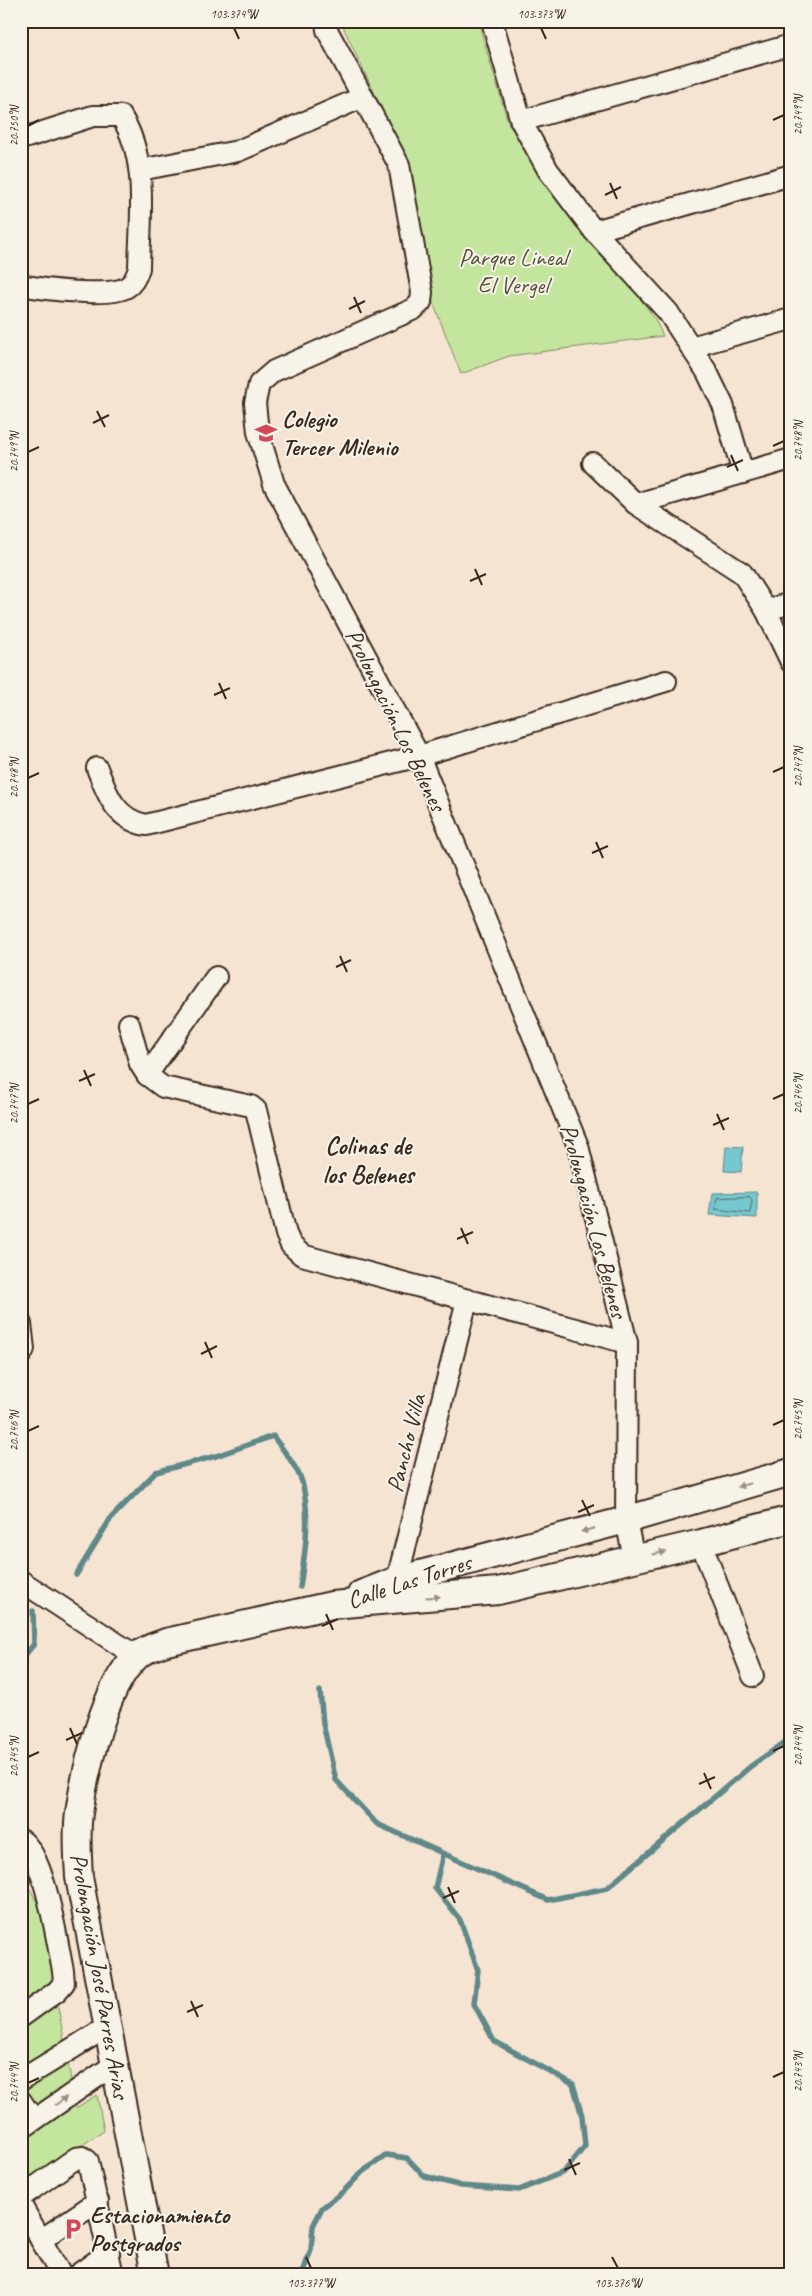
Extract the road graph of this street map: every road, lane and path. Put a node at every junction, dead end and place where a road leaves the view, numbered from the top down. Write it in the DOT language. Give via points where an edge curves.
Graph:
graph roads {
  1 [pos="326,21"];
  2 [pos="492,21"];
  3 [pos="791,45"];
  4 [pos="363,97"];
  5 [pos="521,122"];
  6 [pos="21,139"];
  7 [pos="140,170"];
  8 [pos="791,176"];
  9 [pos="594,232"];
  10 [pos="21,285"];
  11 [pos="791,319"];
  12 [pos="691,347"];
  13 [pos="791,459"];
  14 [pos="593,463"];
  15 [pos="743,473"];
  16 [pos="636,504"];
  17 [pos="791,603"];
  18 [pos="766,610"];
  19 [pos="791,662"];
  20 [pos="666,680"];
  21 [pos="419,756"];
  22 [pos="97,768"];
  23 [pos="216,977"];
  24 [pos="130,1024"];
  25 [pos="147,1075"];
  26 [pos="467,1300"];
  27 [pos="21,1324"];
  28 [pos="627,1343"];
  29 [pos="21,1354"];
  30 [pos="791,1472"];
  31 [pos="791,1519"];
  32 [pos="626,1520"];
  33 [pos="701,1543"];
  34 [pos="634,1559"];
  35 [pos="21,1581"];
  36 [pos="397,1590"];
  37 [pos="136,1656"];
  38 [pos="753,1676"];
  39 [pos="21,1840"];
  40 [pos="21,2017"];
  41 [pos="107,2027"];
  42 [pos="114,2066"];
  43 [pos="21,2080"];
  44 [pos="21,2101"];
  45 [pos="28,2124"];
  46 [pos="21,2197"];
  47 [pos="98,2201"];
  48 [pos="21,2205"];
  49 [pos="41,2240"];
  50 [pos="109,2252"];
  51 [pos="61,2275"];
  52 [pos="77,2275"];
  53 [pos="113,2275"];
  54 [pos="155,2275"];
  1 -- 4 [label="street, Prolongación Los Belenes" via="327,30"];
  2 -- 5 [label="street"];
  3 -- 5 [label="street"];
  4 -- 7 [label="street" via="238,151"];
  4 -- 21 [label="street, Prolongación Los Belenes" via="399,165 422,302 414,309 274,371 260,384 255,403 258,432 274,484"];
  5 -- 9 [label="street" via="548,170"];
  6 -- 7 [label="street" via="94,116 121,116 132,134"];
  7 -- 10 [label="street" via="139,268 126,288 52,291"];
  8 -- 9 [label="street"];
  9 -- 12 [label="street" via="668,312"];
  11 -- 12 [label="street"];
  12 -- 15 [label="street" via="723,405"];
  13 -- 15 [label="street"];
  14 -- 16 [label="street"];
  15 -- 16 [label="street"];
  16 -- 18 [label="street" via="742,573"];
  17 -- 18 [label="street"];
  18 -- 19 [label="street"];
  20 -- 21 [label="street"];
  21 -- 22 [label="street" via="146,826 135,823 111,804"];
  21 -- 28 [label="street, Prolongación Los Belenes" via="578,1146"];
  23 -- 25 [label="street"];
  24 -- 25 [label="street" via="140,1064"];
  25 -- 26 [label="street" via="163,1087 251,1106 256,1110 286,1234 291,1245 302,1255"];
  26 -- 28 [label="street"];
  26 -- 36 [label="street, Pancho Villa"];
  27 -- 29 [label="street" via="24,1349"];
  28 -- 32 [label="street, Prolongación Los Belenes"];
  30 -- 32 [label="main road, Calle Las Torres, one-way"];
  31 -- 33 [label="main road, Calle Las Torres"];
  32 -- 34 [label="street, Prolongación Los Belenes"];
  32 -- 36 [label="main road, Calle Las Torres, one-way"];
  34 -- 33 [label="main road, Calle Las Torres, one-way"];
  33 -- 38 [label="street"];
  36 -- 34 [label="main road, Calle Las Torres, one-way" via="498,1591"];
  35 -- 37 [label="street"];
  36 -- 37 [label="main road, Calle Las Torres" via="166,1642"];
  37 -- 41 [label="main road, Prolongación José Parres Arias" via="114,1689 98,1730 78,1820 79,1877"];
  39 -- 40 [label="street" via="27,1844 43,1876 64,1983"];
  41 -- 42 [label="main road, Prolongación José Parres Arias"];
  41 -- 43 [label="street"];
  45 -- 42 [label="street, one-way"];
  42 -- 54 [label="main road, Prolongación José Parres Arias"];
  44 -- 45 [label="street"];
  46 -- 47 [label="street" via="76,2158 83,2157 88,2161"];
  47 -- 49 [label="street"];
  47 -- 50 [label="street"];
  48 -- 49 [label="street"];
  49 -- 51 [label="street"];
  50 -- 52 [label="street"];
  50 -- 53 [label="street"];
}
